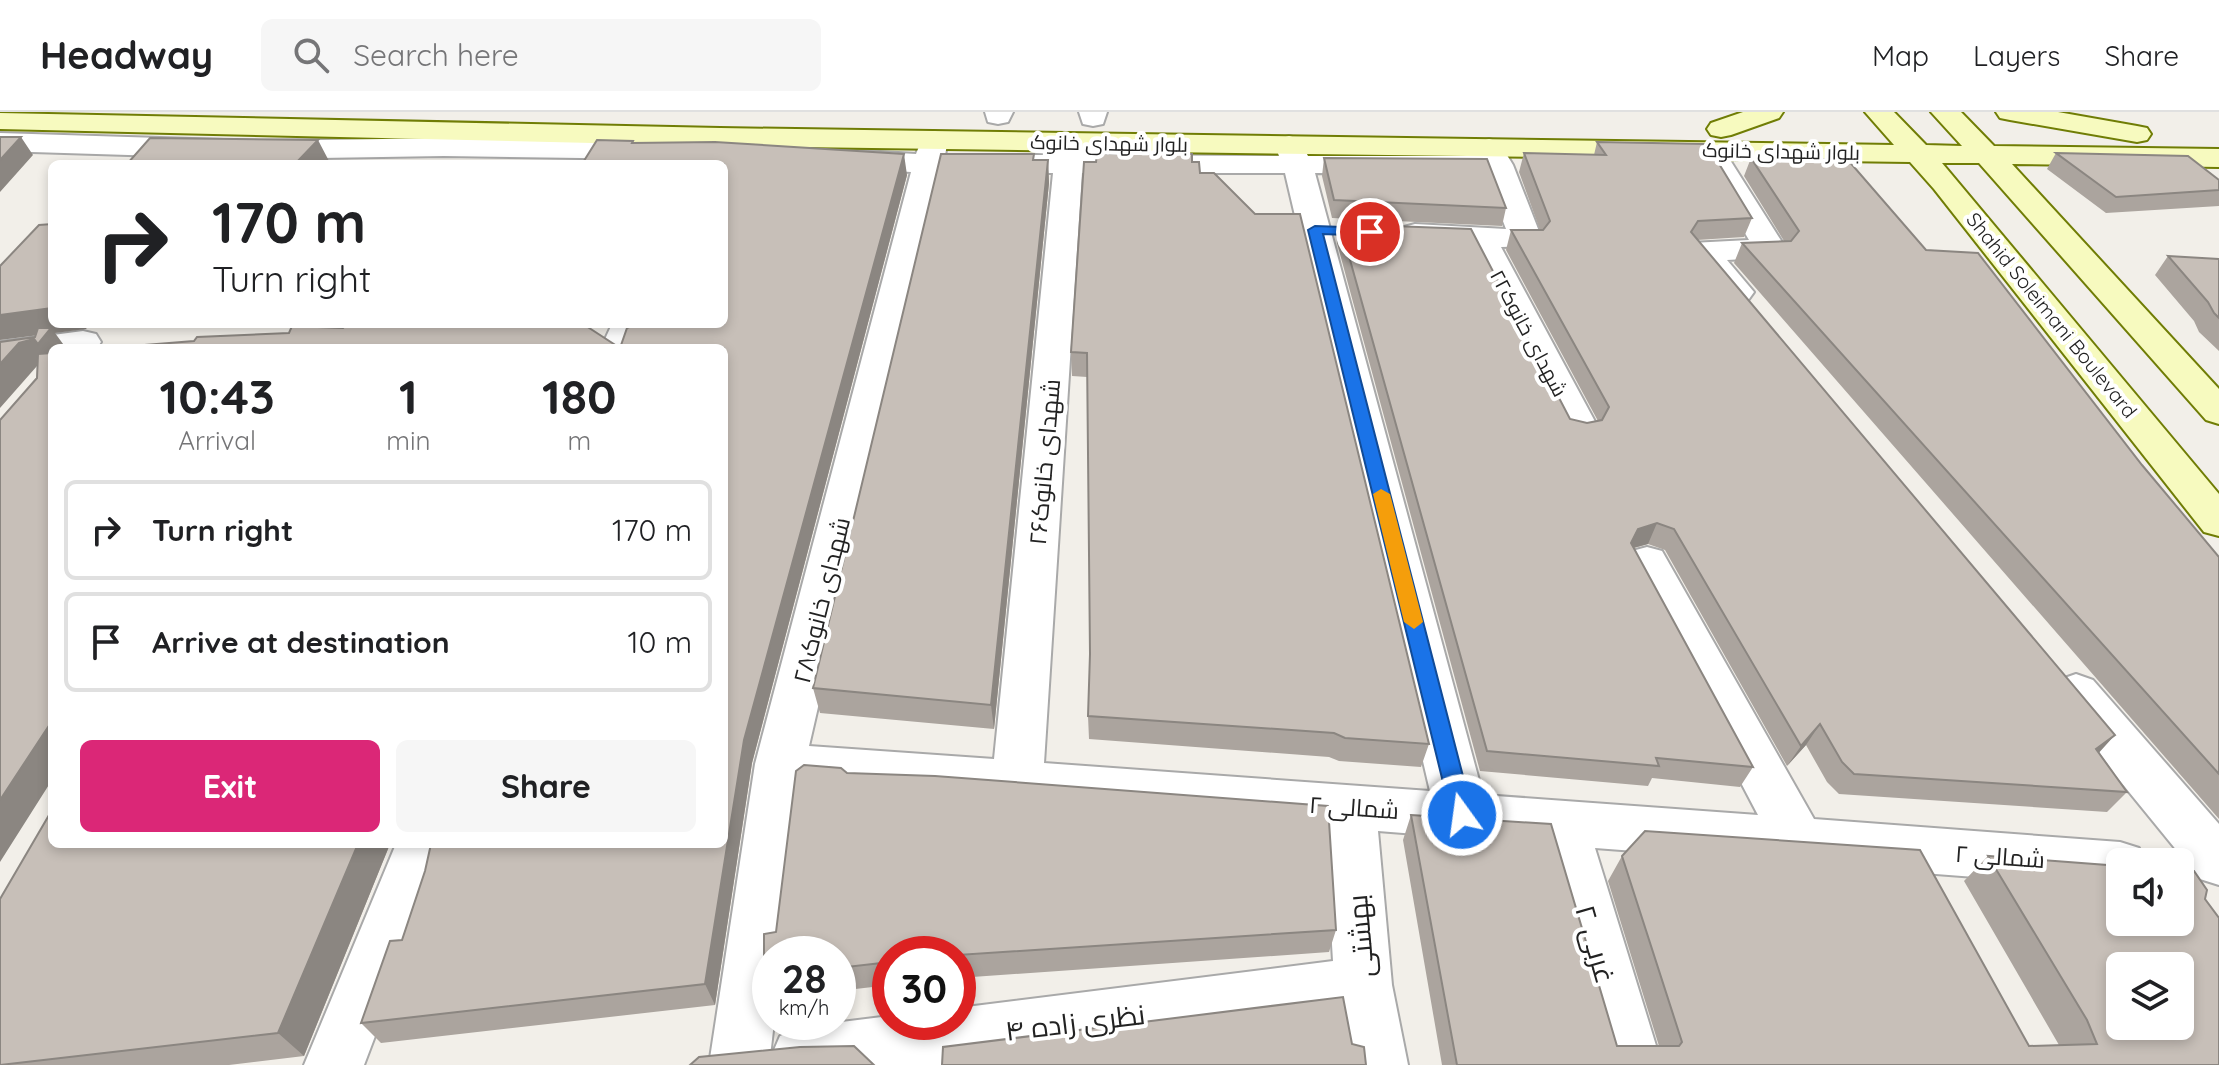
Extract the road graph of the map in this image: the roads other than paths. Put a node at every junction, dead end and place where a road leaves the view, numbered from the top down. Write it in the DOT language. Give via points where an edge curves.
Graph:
graph roads {
  1 [pos="736,112"];
  2 [pos="1769,112"];
  3 [pos="1934,112"];
  4 [pos="2010,112"];
  5 [pos="998,114"];
  6 [pos="0,121"];
  7 [pos="279,127"];
  8 [pos="1896,127"];
  9 [pos="1965,133"];
  10 [pos="1081,134"];
  11 [pos="2151,136"];
  12 [pos="2219,137"];
  13 [pos="1715,139"];
  14 [pos="0,142"];
  15 [pos="718,151"];
  16 [pos="932,152"];
  17 [pos="439,155"];
  18 [pos="1294,155"];
  19 [pos="1494,156"];
  20 [pos="253,157"];
  21 [pos="592,157"];
  22 [pos="2182,158"];
  23 [pos="2219,158"];
  24 [pos="1945,183"];
  25 [pos="2017,186"];
  26 [pos="2219,188"];
  27 [pos="1390,233"];
  28 [pos="1479,237"];
  29 [pos="1762,322"];
  30 [pos="86,338"];
  31 [pos="52,344"];
  32 [pos="48,345"];
  33 [pos="0,353"];
  34 [pos="2219,412"];
  35 [pos="1580,429"];
  36 [pos="2219,522"];
  37 [pos="1647,562"];
  38 [pos="2057,670"];
  39 [pos="780,764"];
  40 [pos="1017,781"];
  41 [pos="1350,807"];
  42 [pos="1462,815"];
  43 [pos="1561,823"];
  44 [pos="1799,841"];
  45 [pos="420,848"];
  46 [pos="1915,850"];
  47 [pos="2106,864"];
  48 [pos="2199,878"];
  49 [pos="1945,904"];
  50 [pos="1363,985"];
  51 [pos="912,1054"];
  52 [pos="334,1065"];
  53 [pos="739,1065"];
  54 [pos="1378,1065"];
  55 [pos="1632,1065"];
  1 -- 5 [label="main road, بلوار شهدای خانوک"];
  2 -- 13 [label="main road"];
  3 -- 8 [label="main road"];
  4 -- 11 [label="main road"];
  5 -- 10 [label="main road, بلوار شهدای خانوک"];
  6 -- 7 [label="main road"];
  7 -- 15 [label="main road"];
  7 -- 20 [label="street"];
  8 -- 9 [label="main road, بلوار شهدای خانوک"];
  8 -- 13 [label="main road, بلوار شهدای خانوک"];
  8 -- 24 [label="main road, Shahid Soleimani Boulevard"];
  9 -- 11 [label="main road, بلوار شهدای خانوک"];
  9 -- 22 [label="main road, بلوار شهدای خانوک"];
  9 -- 25 [label="main road"];
  10 -- 13 [label="main road, بلوار شهدای خانوک"];
  10 -- 16 [label="street"];
  10 -- 18 [label="street"];
  10 -- 40 [label="street, شهدای خانوک۲۶"];
  11 -- 12 [label="main road, بلوار شهدای خانوک"];
  13 -- 19 [label="main road, بلوار شهدای خانوک"];
  13 -- 29 [label="street" via="1771,250 1702,250"];
  14 -- 20 [label="street"];
  15 -- 16 [label="street"];
  15 -- 21 [label="street"];
  16 -- 39 [label="street, شهدای خانوک۲۸"];
  17 -- 20 [label="street"];
  17 -- 21 [label="street"];
  18 -- 19 [label="street"];
  18 -- 42 [label="street" via="1330,231"];
  19 -- 28 [label="street, شهدای خانوک۲۲" via="1526,239"];
  22 -- 23 [label="main road, بلوار شهدای خانوک"];
  22 -- 26 [label="street"];
  24 -- 25 [label="main road" via="1965,174"];
  24 -- 36 [label="main road, Shahid Soleimani Boulevard"];
  25 -- 34 [label="main road"];
  27 -- 28 [label="street"];
  28 -- 35 [label="street, شهدای خانوک۲۲"];
  30 -- 31 [label="street"];
  32 -- 33 [label="street"];
  37 -- 44 [label="street"];
  38 -- 48 [label="street"];
  39 -- 40 [label="street, شمالی ۲"];
  39 -- 53 [label="street, شهدای خانوک۲۸"];
  40 -- 41 [label="street, شمالی ۲"];
  41 -- 42 [label="street, شمالی ۲"];
  41 -- 50 [label="street, بهشتی"];
  42 -- 43 [label="street, شمالی ۲"];
  43 -- 44 [label="street, شمالی ۲"];
  43 -- 55 [label="street, ۲ غربی"];
  44 -- 46 [label="street, شمالی ۲"];
  45 -- 52 [label="street"];
  46 -- 47 [label="street, شمالی ۲"];
  46 -- 49 [label="street"];
  50 -- 51 [label="street, نظری زاده ۴"];
  50 -- 54 [label="street, بهشتی"];
  51 -- 53 [label="street, نظری زاده ۴"];
}
